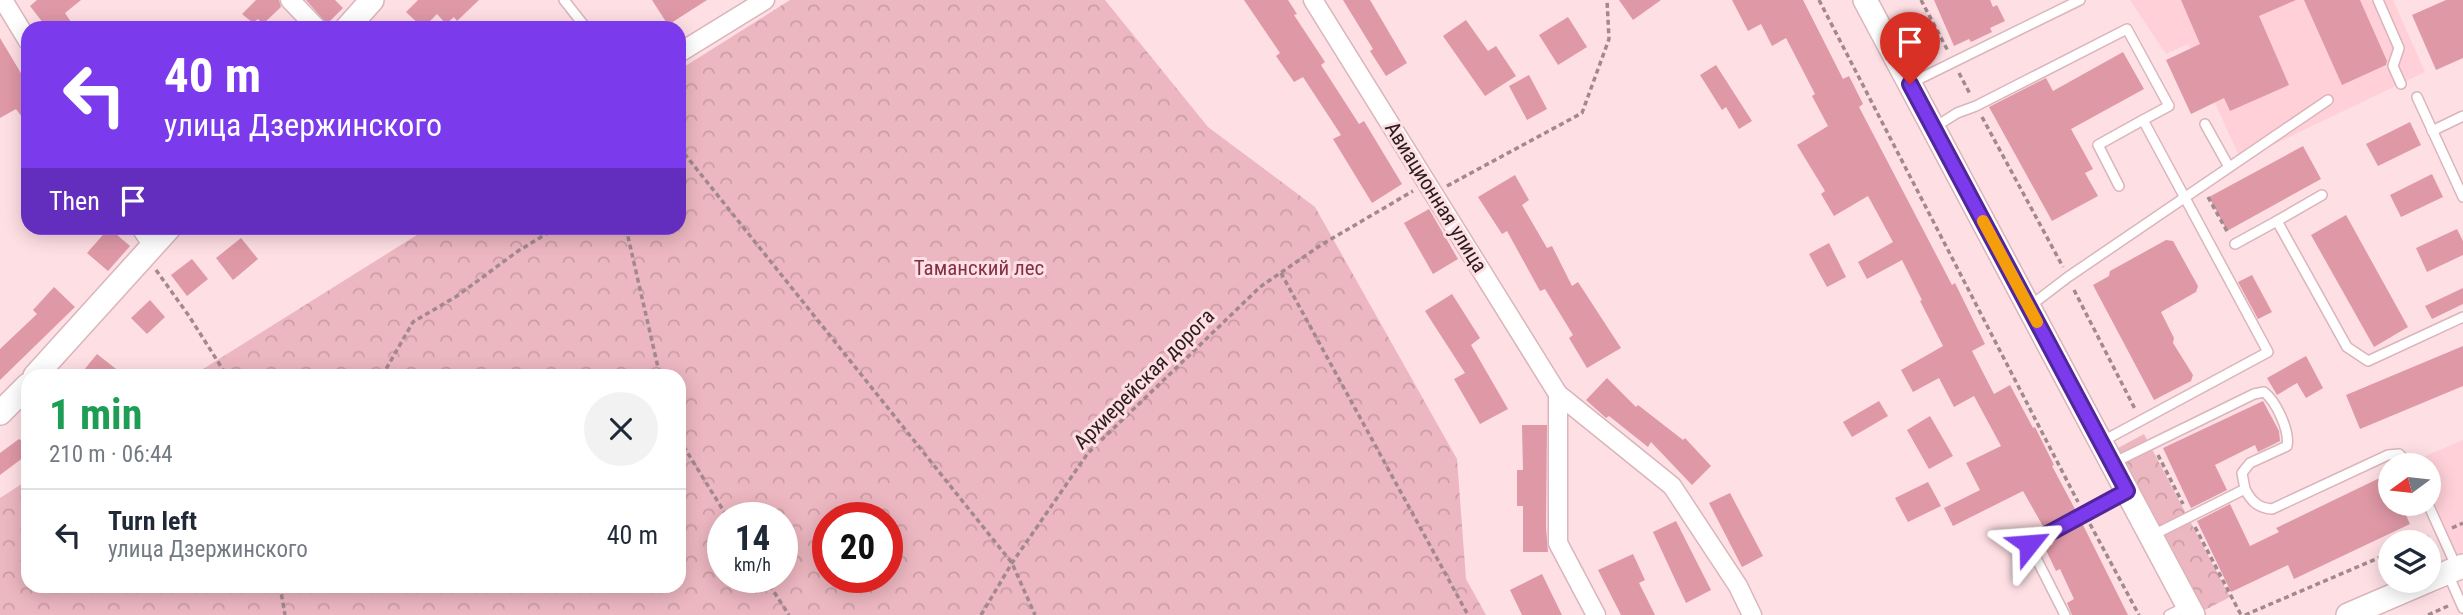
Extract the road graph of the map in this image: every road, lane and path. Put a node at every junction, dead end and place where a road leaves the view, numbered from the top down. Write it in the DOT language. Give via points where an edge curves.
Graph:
graph roads {
  1 [pos="3,0"];
  2 [pos="290,0"];
  3 [pos="372,0"];
  4 [pos="564,0"];
  5 [pos="765,0"];
  6 [pos="1313,0"];
  7 [pos="1607,0"];
  8 [pos="1819,0"];
  9 [pos="1865,0"];
  10 [pos="1921,0"];
  11 [pos="2080,0"];
  12 [pos="2378,0"];
  13 [pos="310,21"];
  14 [pos="353,21"];
  15 [pos="580,21"];
  16 [pos="21,30"];
  17 [pos="686,49"];
  18 [pos="1952,60"];
  19 [pos="1910,84"];
  20 [pos="2401,84"];
  21 [pos="2417,97"];
  22 [pos="2329,100"];
  23 [pos="1976,106"];
  24 [pos="2463,116"];
  25 [pos="2143,120"];
  26 [pos="2205,124"];
  27 [pos="1934,128"];
  28 [pos="2432,131"];
  29 [pos="686,156"];
  30 [pos="2228,167"];
  31 [pos="2119,186"];
  32 [pos="2202,186"];
  33 [pos="1430,188"];
  34 [pos="2322,195"];
  35 [pos="2463,197"];
  36 [pos="2185,198"];
  37 [pos="2277,220"];
  38 [pos="544,235"];
  39 [pos="628,235"];
  40 [pos="146,243"];
  41 [pos="2235,244"];
  42 [pos="1281,273"];
  43 [pos="2068,277"];
  44 [pos="2029,307"];
  45 [pos="2463,317"];
  46 [pos="41,369"];
  47 [pos="223,369"];
  48 [pos="386,369"];
  49 [pos="658,369"];
  50 [pos="21,391"];
  51 [pos="1558,394"];
  52 [pos="0,413"];
  53 [pos="2141,420"];
  54 [pos="2101,442"];
  55 [pos="2152,443"];
  56 [pos="686,450"];
  57 [pos="2378,460"];
  58 [pos="2113,463"];
  59 [pos="2245,489"];
  60 [pos="2127,491"];
  61 [pos="718,502"];
  62 [pos="2084,514"];
  63 [pos="2189,516"];
  64 [pos="2431,516"];
  65 [pos="2152,536"];
  66 [pos="2378,558"];
  67 [pos="1012,564"];
  68 [pos="2445,573"];
  69 [pos="281,593"];
  70 [pos="775,593"];
  71 [pos="2462,605"];
  72 [pos="2184,612"];
  73 [pos="2240,614"];
  74 [pos="285,615"];
  75 [pos="789,615"];
  76 [pos="981,615"];
  77 [pos="1035,615"];
  78 [pos="1468,615"];
  79 [pos="1596,615"];
  80 [pos="1752,615"];
  81 [pos="2065,615"];
  82 [pos="2138,615"];
  83 [pos="2348,615"];
  84 [pos="2428,615"];
  1 -- 16 [label="street"];
  2 -- 13 [label="street"];
  3 -- 14 [label="street"];
  4 -- 15 [label="lane"];
  5 -- 17 [label="street"];
  6 -- 33 [label="street, Авиационная улица"];
  7 -- 33 [label="path, Архиерейская дорога" via="1609,38 1582,113"];
  8 -- 62 [label="path"];
  9 -- 19 [label="street"];
  10 -- 18 [label="path"];
  11 -- 18 [label="lane"];
  12 -- 20 [label="lane" via="2399,47 2393,66"];
  18 -- 19 [label="lane"];
  18 -- 23 [label="path"];
  19 -- 27 [label="street"];
  21 -- 28 [label="lane"];
  22 -- 30 [label="lane"];
  23 -- 25 [label="lane" via="2127,29 2169,106"];
  23 -- 27 [label="lane"];
  23 -- 43 [label="path"];
  24 -- 28 [label="lane"];
  25 -- 31 [label="lane" via="2098,145"];
  25 -- 36 [label="lane"];
  26 -- 30 [label="lane"];
  27 -- 44 [label="street"];
  28 -- 35 [label="lane"];
  29 -- 67 [label="path"];
  30 -- 32 [label="lane"];
  32 -- 36 [label="lane"];
  32 -- 41 [label="path"];
  33 -- 42 [label="path, Архиерейская дорога" via="1377,211"];
  33 -- 51 [label="street, Авиационная улица"];
  34 -- 37 [label="lane"];
  36 -- 43 [label="lane"];
  36 -- 53 [label="lane" via="2267,352"];
  37 -- 41 [label="lane"];
  37 -- 45 [label="lane" via="2347,347 2368,361"];
  38 -- 48 [label="path" via="414,322"];
  39 -- 49 [label="path"];
  40 -- 46 [label="street"];
  40 -- 47 [label="path"];
  42 -- 67 [label="path, Архиерейская дорога" via="1260,287 1088,453"];
  42 -- 78 [label="path"];
  43 -- 44 [label="lane"];
  43 -- 53 [label="path"];
  44 -- 54 [label="street"];
  50 -- 52 [label="street"];
  51 -- 79 [label="street" via="1558,543"];
  51 -- 80 [label="street, Авиационная улица" via="1672,486"];
  53 -- 54 [label="lane"];
  54 -- 58 [label="street"];
  55 -- 58 [label="lane"];
  55 -- 59 [label="lane" via="2264,392 2271,397 2289,437 2287,446 2250,463 2242,473"];
  55 -- 63 [label="path"];
  56 -- 61 [label="path"];
  57 -- 59 [label="lane" via="2272,509 2251,500"];
  58 -- 60 [label="street"];
  59 -- 63 [label="lane"];
  60 -- 62 [label="lane"];
  60 -- 65 [label="street"];
  62 -- 81 [label="lane" via="2029,544"];
  62 -- 82 [label="path"];
  63 -- 65 [label="lane"];
  63 -- 73 [label="path"];
  64 -- 68 [label="lane"];
  65 -- 72 [label="street"];
  66 -- 73 [label="path"];
  67 -- 76 [label="path, Архиерейская дорога"];
  67 -- 77 [label="path"];
  68 -- 71 [label="lane"];
  68 -- 83 [label="street"];
  69 -- 74 [label="path"];
  70 -- 75 [label="path"];
  71 -- 84 [label="path"];
}
